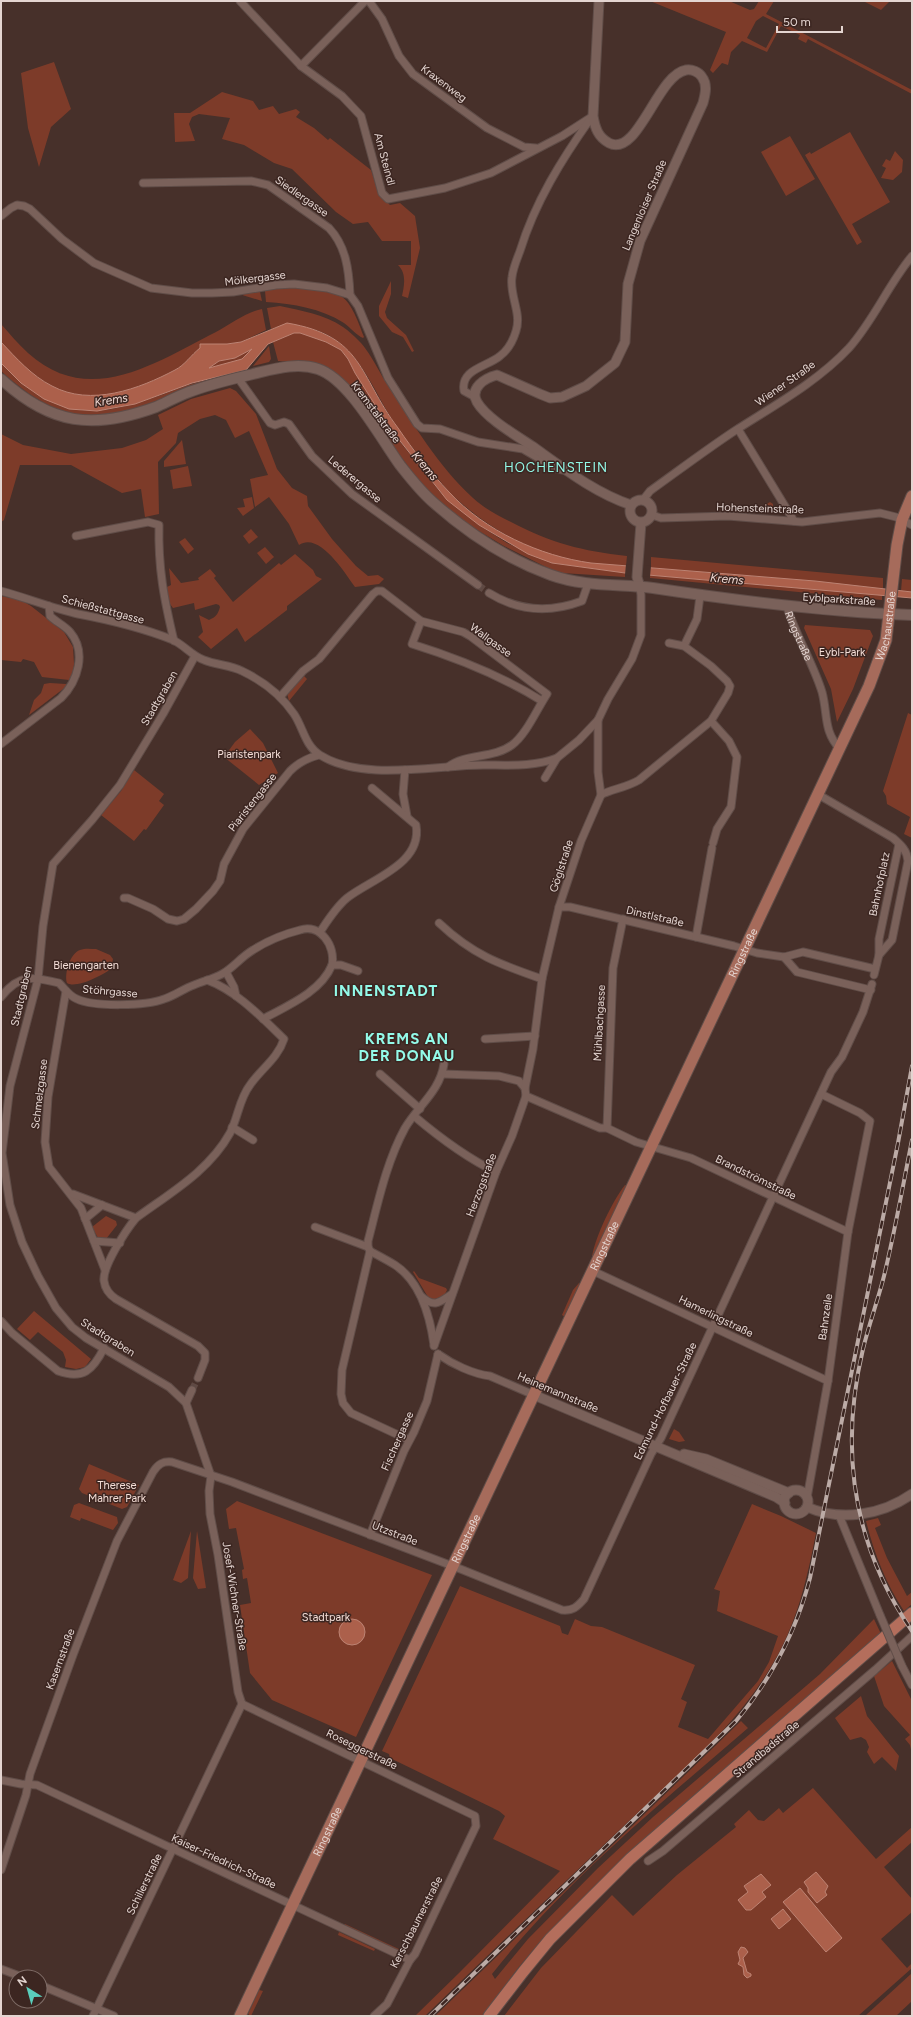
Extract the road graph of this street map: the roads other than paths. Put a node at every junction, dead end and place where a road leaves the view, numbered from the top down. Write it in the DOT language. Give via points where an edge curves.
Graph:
graph roads {
  1 [pos="240,1"];
  2 [pos="365,1"];
  3 [pos="369,1"];
  4 [pos="599,1"];
  5 [pos="301,66"];
  6 [pos="593,116"];
  7 [pos="536,148"];
  8 [pos="143,183"];
  9 [pos="2,214"];
  10 [pos="912,256"];
  11 [pos="350,295"];
  12 [pos="238,378"];
  13 [pos="1,379"];
  14 [pos="475,397"];
  15 [pos="738,429"];
  16 [pos="569,472"];
  17 [pos="912,496"];
  18 [pos="642,500"];
  19 [pos="631,506"];
  20 [pos="652,515"];
  21 [pos="794,521"];
  22 [pos="641,523"];
  23 [pos="907,523"];
  24 [pos="76,536"];
  25 [pos="639,582"];
  26 [pos="478,584"];
  27 [pos="588,584"];
  28 [pos="1,592"];
  29 [pos="489,593"];
  30 [pos="700,596"];
  31 [pos="49,606"];
  32 [pos="787,607"];
  33 [pos="890,615"];
  34 [pos="912,615"];
  35 [pos="421,621"];
  36 [pos="174,641"];
  37 [pos="669,644"];
  38 [pos="684,646"];
  39 [pos="195,656"];
  40 [pos="280,697"];
  41 [pos="542,701"];
  42 [pos="598,720"];
  43 [pos="711,721"];
  44 [pos="1,744"];
  45 [pos="840,749"];
  46 [pos="319,755"];
  47 [pos="557,758"];
  48 [pos="448,767"];
  49 [pos="406,770"];
  50 [pos="545,778"];
  51 [pos="372,788"];
  52 [pos="601,795"];
  53 [pos="819,795"];
  54 [pos="407,816"];
  55 [pos="899,844"];
  56 [pos="124,898"];
  57 [pos="560,907"];
  58 [pos="623,919"];
  59 [pos="439,923"];
  60 [pos="320,932"];
  61 [pos="696,937"];
  62 [pos="746,949"];
  63 [pos="879,955"];
  64 [pos="784,957"];
  65 [pos="332,965"];
  66 [pos="226,972"];
  67 [pos="358,972"];
  68 [pos="38,979"];
  69 [pos="542,979"];
  70 [pos="207,980"];
  71 [pos="66,991"];
  72 [pos="236,996"];
  73 [pos="1,997"];
  74 [pos="263,1019"];
  75 [pos="535,1036"];
  76 [pos="485,1039"];
  77 [pos="444,1064"];
  78 [pos="380,1074"];
  79 [pos="443,1074"];
  80 [pos="525,1088"];
  81 [pos="821,1094"];
  82 [pos="526,1096"];
  83 [pos="420,1109"];
  84 [pos="414,1116"];
  85 [pos="232,1127"];
  86 [pos="607,1128"];
  87 [pos="253,1140"];
  88 [pos="653,1146"];
  89 [pos="496,1172"];
  90 [pos="71,1193"];
  91 [pos="772,1197"];
  92 [pos="102,1205"];
  93 [pos="136,1218"];
  94 [pos="85,1219"];
  95 [pos="314,1227"];
  96 [pos="848,1232"];
  97 [pos="94,1241"];
  98 [pos="120,1243"];
  99 [pos="369,1249"];
  100 [pos="105,1270"];
  101 [pos="598,1273"];
  102 [pos="452,1294"];
  103 [pos="421,1296"];
  104 [pos="1,1321"];
  105 [pos="712,1327"];
  106 [pos="434,1346"];
  107 [pos="104,1348"];
  108 [pos="438,1354"];
  109 [pos="198,1378"];
  110 [pos="828,1381"];
  111 [pos="192,1390"];
  112 [pos="534,1395"];
  113 [pos="186,1403"];
  114 [pos="409,1440"];
  115 [pos="656,1447"];
  116 [pos="670,1452"];
  117 [pos="160,1464"];
  118 [pos="211,1476"];
  119 [pos="790,1493"];
  120 [pos="912,1494"];
  121 [pos="807,1502"];
  122 [pos="785,1503"];
  123 [pos="839,1515"];
  124 [pos="370,1535"];
  125 [pos="452,1566"];
  126 [pos="571,1610"];
  127 [pos="912,1613"];
  128 [pos="912,1636"];
  129 [pos="912,1684"];
  130 [pos="242,1704"];
  131 [pos="361,1761"];
  132 [pos="1,1780"];
  133 [pos="28,1784"];
  134 [pos="472,1833"];
  135 [pos="173,1849"];
  136 [pos="648,1861"];
  137 [pos="1,1870"];
  138 [pos="292,1906"];
  139 [pos="410,1960"];
  140 [pos="48,1988"];
  141 [pos="97,2009"];
  142 [pos="93,2016"];
  143 [pos="114,2016"];
  144 [pos="240,2016"];
  145 [pos="374,2016"];
  146 [pos="489,2016"];
  1 -- 5 [label="street, Am Steindl"];
  2 -- 5 [label="street"];
  3 -- 7 [label="street, Kraxenweg" via="413,74 487,128 524,147"];
  4 -- 6 [label="street, Langenloiser Straße"];
  5 -- 7 [label="street, Am Steindl" via="342,96 361,116 382,193 388,199 445,188 478,178"];
  6 -- 7 [label="street, Am Steindl" via="562,136"];
  6 -- 14 [label="street" via="555,172 525,233 512,277 517,330 507,350 465,379 464,391"];
  6 -- 14 [label="street, Langenloiser Straße" via="598,134 604,140 612,144 621,144 631,138 665,85 681,71 698,72 706,84 703,103 638,247 628,284 625,342 621,354 605,372 573,393 562,397 550,398 497,375 483,380 476,390"];
  8 -- 11 [label="street, Siedlergasse" via="251,181 268,185 329,228 336,236 343,249"];
  9 -- 11 [label="street, Mölkergasse" via="17,205 24,206 94,263 151,288 212,293 294,284"];
  10 -- 15 [label="street, Wiener Straße" via="862,332 848,348 821,373"];
  11 -- 16 [label="street" via="358,306 388,378 417,424 422,428 440,430 478,442 522,449 557,469"];
  12 -- 13 [label="main road, Kremstalstraße" via="189,392 137,413 83,421 52,414 39,408"];
  12 -- 26 [label="street, Lederergasse" via="270,423 289,424 312,456 352,494"];
  12 -- 27 [label="main road, Kremstalstraße" via="275,368 316,368 325,372 342,385 355,400 417,486 447,514 535,569"];
  14 -- 16 [label="street" via="478,404 501,425"];
  15 -- 18 [label="street, Wiener Straße" via="650,491"];
  15 -- 21 [label="street"];
  16 -- 19 [label="street"];
  17 -- 23 [label="main road, Wachaustraße"];
  18 -- 19 [label="street, Wiener Straße"];
  18 -- 20 [label="street" via="650,504"];
  19 -- 22 [label="street" via="632,518"];
  20 -- 21 [label="street, Hohensteinstraße" via="661,518 728,516"];
  20 -- 22 [label="street"];
  21 -- 23 [label="street, Hohensteinstraße" via="880,513"];
  22 -- 25 [label="street"];
  23 -- 33 [label="main road, Wachaustraße" via="894,568"];
  24 -- 36 [label="street" via="148,522 159,524 162,591"];
  25 -- 27 [label="main road, Kremstalstraße"];
  25 -- 30 [label="main road, Ringstraße"];
  25 -- 42 [label="street" via="642,595 641,636"];
  27 -- 29 [label="street" via="582,601 558,608 528,609"];
  28 -- 31 [label="street, Schießstattgasse"];
  30 -- 32 [label="main road, Ringstraße"];
  30 -- 38 [label="street" via="697,618"];
  31 -- 36 [label="street, Schießstattgasse" via="97,617"];
  31 -- 44 [label="street" via="50,616 70,632 75,641 78,652 77,677 61,698"];
  32 -- 33 [label="main road, Eyblparkstraße"];
  32 -- 45 [label="street, Ringstraße" via="822,692 828,732"];
  33 -- 34 [label="main road, Eyblparkstraße"];
  33 -- 45 [label="main road, Wachaustraße" via="882,656"];
  35 -- 40 [label="street, Wallgasse" via="389,596 377,591 319,659 303,671"];
  35 -- 41 [label="street, Wallgasse" via="463,632 546,694"];
  35 -- 41 [label="street" via="412,644 508,681"];
  36 -- 39 [label="street, Schießstattgasse"];
  37 -- 38 [label="street"];
  38 -- 43 [label="street" via="711,666 730,686"];
  39 -- 40 [label="street, Schießstattgasse" via="239,669"];
  39 -- 68 [label="street, Stadtgraben" via="120,785 53,864"];
  40 -- 46 [label="street, Schießstattgasse" via="295,715 308,742"];
  41 -- 48 [label="street" via="512,746 460,760"];
  42 -- 47 [label="street"];
  42 -- 52 [label="street" via="598,772"];
  43 -- 52 [label="street" via="639,780"];
  43 -- 61 [label="street" via="729,741 737,757 736,773 732,807 717,829"];
  45 -- 53 [label="main road, Ringstraße"];
  46 -- 49 [label="street" via="352,767"];
  46 -- 56 [label="street, Piaristengasse" via="298,764 242,829 224,864 220,881 207,899 184,918 177,921 168,919 153,909"];
  47 -- 48 [label="street" via="535,764"];
  47 -- 50 [label="street"];
  48 -- 49 [label="street"];
  49 -- 54 [label="street" via="403,794"];
  51 -- 54 [label="street"];
  52 -- 57 [label="street, Göglstraße" via="581,841"];
  53 -- 55 [label="street"];
  53 -- 62 [label="main road, Ringstraße"];
  54 -- 60 [label="street" via="416,825 416,838 407,856 383,876 347,898"];
  55 -- 63 [label="street, Bahnhofplatz" via="878,939"];
  55 -- 63 [label="street, Bahnhofplatz" via="906,850 908,861 892,940"];
  57 -- 58 [label="street, Dinstlstraße"];
  57 -- 69 [label="street, Göglstraße"];
  58 -- 61 [label="street, Dinstlstraße"];
  58 -- 86 [label="street, Mühlbachgasse" via="613,968"];
  59 -- 69 [label="street" via="459,942 480,955"];
  60 -- 65 [label="street" via="331,950"];
  60 -- 66 [label="street, Stöhrgasse" via="311,928 302,929 268,941"];
  61 -- 62 [label="street, Dinstlstraße"];
  62 -- 64 [label="street, Bahnhofplatz"];
  62 -- 88 [label="main road, Ringstraße"];
  63 -- 64 [label="street, Bahnhofplatz" via="875,972 803,952"];
  64 -- 81 [label="street" via="797,972 871,987 863,1012 842,1057 831,1072"];
  65 -- 67 [label="street" via="341,965"];
  65 -- 74 [label="street" via="323,980 298,1000"];
  66 -- 70 [label="street, Stöhrgasse"];
  66 -- 72 [label="street"];
  68 -- 71 [label="street, Stöhrgasse" via="59,983"];
  68 -- 73 [label="street, Stöhrgasse" via="21,979"];
  68 -- 107 [label="street, Stadtgraben" via="10,1086 2,1153 7,1188 22,1242 56,1308 72,1327"];
  69 -- 75 [label="street, Göglstraße"];
  70 -- 71 [label="street, Stöhrgasse" via="149,1004 79,1000"];
  70 -- 72 [label="street"];
  71 -- 90 [label="street, Schmelzgasse" via="48,1097 45,1142 49,1167"];
  72 -- 74 [label="street"];
  74 -- 85 [label="street" via="284,1039 273,1059 249,1085"];
  75 -- 76 [label="street"];
  75 -- 80 [label="street, Göglstraße"];
  77 -- 79 [label="street"];
  78 -- 83 [label="street"];
  79 -- 80 [label="street" via="480,1074 511,1078 519,1081"];
  79 -- 83 [label="street"];
  80 -- 82 [label="street, Göglstraße"];
  81 -- 91 [label="street"];
  81 -- 96 [label="street, Bahnzeile" via="870,1121"];
  82 -- 86 [label="street, Brandströmstraße" via="600,1128"];
  82 -- 89 [label="street, Herzogstraße"];
  83 -- 84 [label="street"];
  84 -- 89 [label="street" via="451,1146 479,1165"];
  84 -- 99 [label="street" via="391,1160 379,1199"];
  85 -- 87 [label="street"];
  85 -- 93 [label="street" via="207,1163 191,1178"];
  86 -- 88 [label="street, Brandströmstraße" via="636,1142"];
  88 -- 91 [label="street, Brandströmstraße" via="691,1158"];
  88 -- 101 [label="main road, Ringstraße"];
  89 -- 102 [label="street, Herzogstraße"];
  90 -- 92 [label="street"];
  90 -- 94 [label="street"];
  91 -- 96 [label="street, Brandströmstraße"];
  91 -- 105 [label="street, Edmund-Hofbauer-Straße"];
  92 -- 93 [label="street"];
  92 -- 94 [label="street"];
  93 -- 98 [label="street"];
  94 -- 97 [label="street"];
  95 -- 99 [label="street"];
  96 -- 110 [label="street, Bahnzeile"];
  97 -- 98 [label="street"];
  97 -- 100 [label="street"];
  98 -- 100 [label="street"];
  99 -- 103 [label="street" via="404,1272"];
  99 -- 114 [label="street" via="344,1358 341,1382 343,1403 351,1413"];
  100 -- 109 [label="street" via="104,1281 107,1289 116,1299 191,1340 205,1353"];
  101 -- 105 [label="street, Hamerlingstraße"];
  101 -- 112 [label="main road, Ringstraße"];
  102 -- 103 [label="street" via="435,1304"];
  102 -- 106 [label="street, Herzogstraße"];
  103 -- 106 [label="street" via="431,1325"];
  104 -- 107 [label="street" via="58,1371 66,1374 88,1371"];
  105 -- 110 [label="street, Hamerlingstraße"];
  105 -- 115 [label="street, Edmund-Hofbauer-Straße"];
  106 -- 108 [label="street"];
  107 -- 113 [label="street, Stadtgraben" via="169,1387"];
  108 -- 112 [label="street, Heinemannstraße" via="482,1375"];
  108 -- 114 [label="street, Fischergasse" via="427,1400"];
  110 -- 121 [label="street, Bahnzeile"];
  111 -- 113 [label="street"];
  112 -- 115 [label="street, Heinemannstraße"];
  112 -- 125 [label="main road, Ringstraße"];
  113 -- 118 [label="street"];
  114 -- 124 [label="street, Fischergasse"];
  115 -- 116 [label="street, Heinemannstraße"];
  115 -- 126 [label="street, Edmund-Hofbauer-Straße" via="584,1598"];
  116 -- 119 [label="street, Heinemannstraße" via="706,1459"];
  116 -- 122 [label="street, Heinemannstraße"];
  117 -- 118 [label="street, Utzstraße" via="172,1462"];
  117 -- 133 [label="street, Kasernstraße" via="153,1472 117,1541 73,1654"];
  118 -- 124 [label="street, Utzstraße"];
  118 -- 130 [label="street, Josef-Wichner-Straße" via="210,1514"];
  119 -- 121 [label="street" via="800,1491"];
  119 -- 122 [label="street"];
  120 -- 123 [label="street" via="880,1510"];
  121 -- 122 [label="street" via="802,1513 789,1511"];
  121 -- 123 [label="street" via="818,1512"];
  123 -- 129 [label="street, bridge" via="902,1666"];
  124 -- 125 [label="street, Utzstraße"];
  125 -- 126 [label="street, Utzstraße" via="562,1610"];
  125 -- 131 [label="main road, Ringstraße"];
  127 -- 146 [label="highway" via="630,1859 550,1940"];
  128 -- 136 [label="street, Strandbadstraße" via="870,1675"];
  130 -- 131 [label="street, Roseggerstraße"];
  130 -- 135 [label="street, Schillerstraße"];
  131 -- 134 [label="street, Roseggerstraße" via="472,1814 477,1823"];
  131 -- 138 [label="main road, Ringstraße"];
  132 -- 133 [label="street, Kaiser-Friedrich-Straße"];
  133 -- 135 [label="street, Kaiser-Friedrich-Straße" via="38,1785"];
  133 -- 137 [label="street, Kasernstraße"];
  134 -- 139 [label="street, Kerschbaumerstraße"];
  135 -- 138 [label="street, Kaiser-Friedrich-Straße"];
  135 -- 141 [label="street, Schillerstraße"];
  138 -- 139 [label="street, Kaiser-Friedrich-Straße"];
  138 -- 144 [label="main road, Ringstraße"];
  139 -- 145 [label="street, Kerschbaumerstraße" via="387,2004"];
  140 -- 141 [label="street"];
  141 -- 142 [label="street, Schillerstraße"];
  141 -- 143 [label="street"];
}
